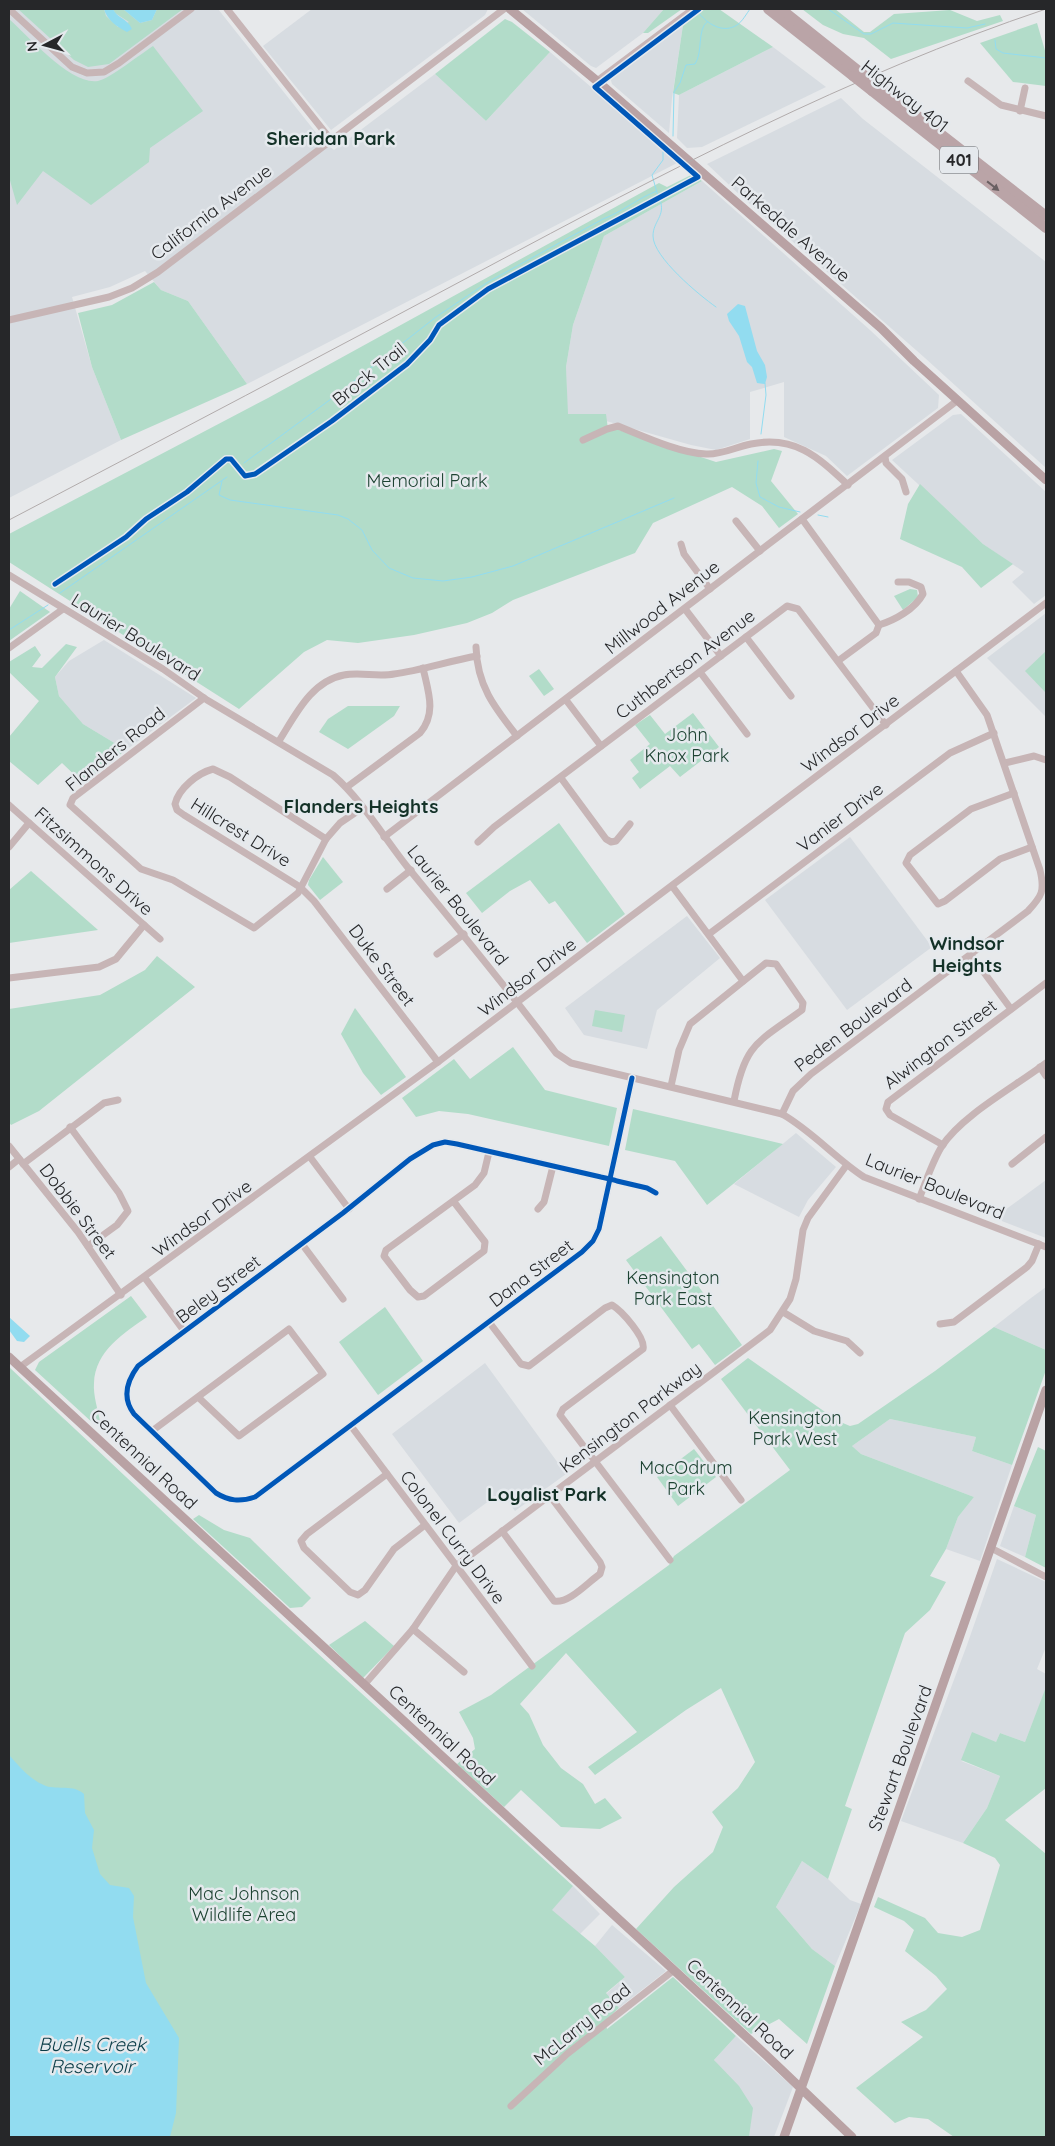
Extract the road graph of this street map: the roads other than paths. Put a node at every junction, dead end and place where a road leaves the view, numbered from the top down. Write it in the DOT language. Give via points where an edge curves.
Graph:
graph roads {
  1 [pos="191,9"];
  2 [pos="226,9"];
  3 [pos="504,9"];
  4 [pos="510,9"];
  5 [pos="693,9"];
  6 [pos="768,9"];
  7 [pos="781,9"];
  8 [pos="9,10"];
  9 [pos="856,74"];
  10 [pos="968,80"];
  11 [pos="597,81"];
  12 [pos="1024,88"];
  13 [pos="877,90"];
  14 [pos="1020,112"];
  15 [pos="1046,116"];
  16 [pos="331,140"];
  17 [pos="1046,216"];
  18 [pos="1046,228"];
  19 [pos="9,320"];
  20 [pos="958,400"];
  21 [pos="584,440"];
  22 [pos="885,457"];
  23 [pos="1046,480"];
  24 [pos="848,485"];
  25 [pos="906,492"];
  26 [pos="802,519"];
  27 [pos="736,521"];
  28 [pos="681,544"];
  29 [pos="760,551"];
  30 [pos="9,575"];
  31 [pos="898,582"];
  32 [pos="710,589"];
  33 [pos="1046,603"];
  34 [pos="63,609"];
  35 [pos="685,609"];
  36 [pos="879,624"];
  37 [pos="746,637"];
  38 [pos="476,647"];
  39 [pos="9,648"];
  40 [pos="476,656"];
  41 [pos="721,656"];
  42 [pos="838,661"];
  43 [pos="423,668"];
  44 [pos="956,671"];
  45 [pos="700,672"];
  46 [pos="791,696"];
  47 [pos="204,698"];
  48 [pos="566,700"];
  49 [pos="886,725"];
  50 [pos="994,733"];
  51 [pos="747,734"];
  52 [pos="517,736"];
  53 [pos="279,742"];
  54 [pos="601,746"];
  55 [pos="1046,760"];
  56 [pos="1005,763"];
  57 [pos="561,778"];
  58 [pos="347,787"];
  59 [pos="1014,793"];
  60 [pos="9,805"];
  61 [pos="362,808"];
  62 [pos="29,823"];
  63 [pos="630,824"];
  64 [pos="384,837"];
  65 [pos="326,839"];
  66 [pos="478,842"];
  67 [pos="9,847"];
  68 [pos="1032,847"];
  69 [pos="411,870"];
  70 [pos="672,886"];
  71 [pos="300,887"];
  72 [pos="387,889"];
  73 [pos="144,925"];
  74 [pos="464,934"];
  75 [pos="709,934"];
  76 [pos="160,939"];
  77 [pos="437,954"];
  78 [pos="970,955"];
  79 [pos="9,978"];
  80 [pos="743,981"];
  81 [pos="1046,983"];
  82 [pos="518,1002"];
  83 [pos="1011,1009"];
  84 [pos="438,1062"];
  85 [pos="1043,1065"];
  86 [pos="1046,1076"];
  87 [pos="632,1078"];
  88 [pos="671,1086"];
  89 [pos="118,1100"];
  90 [pos="734,1101"];
  91 [pos="782,1114"];
  92 [pos="70,1127"];
  93 [pos="1046,1137"];
  94 [pos="943,1144"];
  95 [pos="9,1146"];
  96 [pos="489,1152"];
  97 [pos="310,1157"];
  98 [pos="21,1162"];
  99 [pos="1012,1164"];
  100 [pos="553,1166"];
  101 [pos="846,1166"];
  102 [pos="9,1167"];
  103 [pos="609,1179"];
  104 [pos="656,1194"];
  105 [pos="919,1199"];
  106 [pos="454,1202"];
  107 [pos="349,1209"];
  108 [pos="538,1209"];
  109 [pos="302,1244"];
  110 [pos="1043,1245"];
  111 [pos="88,1246"];
  112 [pos="145,1278"];
  113 [pos="121,1295"];
  114 [pos="343,1299"];
  115 [pos="784,1312"];
  116 [pos="489,1322"];
  117 [pos="940,1324"];
  118 [pos="184,1331"];
  119 [pos="860,1353"];
  120 [pos="9,1357"];
  121 [pos="20,1367"];
  122 [pos="1046,1390"];
  123 [pos="198,1397"];
  124 [pos="670,1405"];
  125 [pos="351,1426"];
  126 [pos="152,1432"];
  127 [pos="595,1461"];
  128 [pos="387,1474"];
  129 [pos="550,1496"];
  130 [pos="742,1500"];
  131 [pos="425,1526"];
  132 [pos="502,1531"];
  133 [pos="991,1548"];
  134 [pos="670,1560"];
  135 [pos="456,1566"];
  136 [pos="1046,1577"];
  137 [pos="413,1629"];
  138 [pos="532,1666"];
  139 [pos="464,1672"];
  140 [pos="364,1685"];
  141 [pos="674,1970"];
  142 [pos="801,2088"];
  143 [pos="512,2106"];
  144 [pos="784,2137"];
  145 [pos="852,2137"];
  1 -- 8 [label="street" via="119,63 104,72 87,73 72,67"];
  2 -- 16 [label="street"];
  3 -- 16 [label="street, California Avenue"];
  4 -- 11 [label="main road, Parkedale Avenue"];
  5 -- 11 [label="street"];
  6 -- 9 [label="highway, Highway 401 / 401"];
  7 -- 9 [label="highway, Highway 401 / 401"];
  9 -- 13 [label="highway, Highway 401 / 401, bridge"];
  10 -- 14 [label="street" via="1000,105"];
  11 -- 20 [label="main road, Parkedale Avenue" via="876,324"];
  12 -- 14 [label="street"];
  13 -- 17 [label="highway, Highway 401 / 401"];
  13 -- 18 [label="highway, Highway 401 / 401, one-way"];
  14 -- 15 [label="street"];
  16 -- 19 [label="street, California Avenue" via="158,272 132,288 109,297"];
  20 -- 22 [label="street, Millwood Avenue"];
  20 -- 23 [label="main road, Parkedale Avenue"];
  21 -- 24 [label="street" via="618,426 698,454 721,453 764,442 789,444 817,456"];
  22 -- 24 [label="street, Millwood Avenue"];
  22 -- 25 [label="street" via="886,463 902,480"];
  24 -- 26 [label="street, Millwood Avenue"];
  26 -- 29 [label="street, Millwood Avenue"];
  26 -- 36 [label="street"];
  27 -- 29 [label="street"];
  28 -- 32 [label="street" via="684,554"];
  29 -- 32 [label="street, Millwood Avenue"];
  30 -- 34 [label="street, Laurier Boulevard"];
  31 -- 36 [label="street" via="910,582 921,587 923,594 920,600 894,619"];
  32 -- 35 [label="street, Millwood Avenue"];
  33 -- 44 [label="street, Windsor Drive"];
  34 -- 39 [label="street"];
  34 -- 47 [label="street, Laurier Boulevard"];
  35 -- 41 [label="street"];
  35 -- 48 [label="street, Millwood Avenue"];
  36 -- 42 [label="street" via="876,633"];
  37 -- 41 [label="street, Cuthbertson Avenue"];
  37 -- 42 [label="street, Cuthbertson Avenue" via="787,606 792,606 798,609"];
  37 -- 46 [label="street"];
  38 -- 40 [label="street"];
  40 -- 43 [label="street"];
  40 -- 52 [label="street" via="487,696"];
  41 -- 45 [label="street, Cuthbertson Avenue"];
  42 -- 49 [label="street, Cuthbertson Avenue"];
  43 -- 53 [label="street" via="392,674 344,675 325,683 301,705"];
  43 -- 58 [label="street" via="431,705 426,726"];
  44 -- 49 [label="street, Windsor Drive"];
  44 -- 50 [label="street, Peden Boulevard" via="980,702"];
  45 -- 51 [label="street"];
  45 -- 54 [label="street, Cuthbertson Avenue"];
  47 -- 53 [label="street, Laurier Boulevard"];
  47 -- 71 [label="street, Flanders Road" via="72,798 70,806 141,869 173,880 254,928 298,893"];
  48 -- 52 [label="street, Millwood Avenue"];
  48 -- 54 [label="street"];
  49 -- 70 [label="street, Windsor Drive"];
  50 -- 56 [label="street, Peden Boulevard"];
  50 -- 75 [label="street, Vanier Drive" via="950,753"];
  52 -- 64 [label="street, Millwood Avenue"];
  53 -- 58 [label="street, Laurier Boulevard"];
  54 -- 57 [label="street, Cuthbertson Avenue"];
  55 -- 56 [label="street" via="1034,756"];
  56 -- 59 [label="street, Peden Boulevard"];
  57 -- 63 [label="street" via="606,839 616,841"];
  57 -- 66 [label="street, Cuthbertson Avenue"];
  58 -- 61 [label="street, Laurier Boulevard"];
  59 -- 68 [label="street, Peden Boulevard"];
  59 -- 68 [label="street" via="971,809 910,854 906,862 938,904 1000,859"];
  60 -- 62 [label="street, Fitzsimmons Drive"];
  61 -- 64 [label="street, Laurier Boulevard"];
  61 -- 65 [label="street, Flanders Road" via="340,823"];
  62 -- 67 [label="street"];
  62 -- 73 [label="street, Fitzsimmons Drive"];
  64 -- 69 [label="street, Laurier Boulevard"];
  65 -- 71 [label="street, Flanders Road"];
  65 -- 71 [label="street, Hillcrest Drive" via="213,769 205,771 177,796 176,810"];
  68 -- 78 [label="street, Peden Boulevard" via="1043,882 1041,898"];
  69 -- 72 [label="street"];
  69 -- 74 [label="street, Laurier Boulevard"];
  70 -- 75 [label="street"];
  70 -- 82 [label="street, Windsor Drive"];
  71 -- 84 [label="street, Duke Street"];
  73 -- 76 [label="street, Fitzsimmons Drive"];
  73 -- 79 [label="street" via="116,958 99,967"];
  74 -- 77 [label="street"];
  74 -- 82 [label="street, Laurier Boulevard"];
  75 -- 80 [label="street"];
  78 -- 83 [label="street"];
  78 -- 91 [label="street, Peden Boulevard" via="811,1074 793,1091"];
  80 -- 88 [label="street" via="690,1024 679,1050"];
  80 -- 90 [label="street" via="772,962 803,1003 802,1010 751,1048 743,1063"];
  81 -- 83 [label="street, Alwington Street"];
  82 -- 84 [label="street, Windsor Drive"];
  82 -- 87 [label="street, Laurier Boulevard" via="556,1053 571,1063"];
  83 -- 94 [label="street, Alwington Street" via="888,1102 886,1109 890,1115"];
  84 -- 97 [label="street, Windsor Drive"];
  85 -- 86 [label="street"];
  85 -- 94 [label="street" via="969,1119"];
  87 -- 88 [label="street, Laurier Boulevard"];
  87 -- 103 [label="street, Dana Street"];
  88 -- 90 [label="street, Laurier Boulevard"];
  89 -- 92 [label="street" via="104,1103"];
  90 -- 91 [label="street, Laurier Boulevard"];
  91 -- 101 [label="street, Laurier Boulevard" via="800,1124"];
  92 -- 98 [label="street"];
  92 -- 111 [label="street" via="120,1193 128,1211 116,1226"];
  93 -- 99 [label="street"];
  94 -- 105 [label="street"];
  95 -- 98 [label="street, Dobbie Street"];
  96 -- 100 [label="street, Beley Street"];
  96 -- 106 [label="street" via="484,1173 476,1185"];
  96 -- 107 [label="street, Beley Street" via="445,1142 433,1145 410,1159"];
  97 -- 107 [label="street"];
  97 -- 112 [label="street, Windsor Drive"];
  98 -- 102 [label="street"];
  98 -- 111 [label="street, Dobbie Street"];
  100 -- 103 [label="street, Beley Street"];
  100 -- 108 [label="street" via="544,1202"];
  101 -- 105 [label="street, Laurier Boulevard" via="864,1177"];
  101 -- 115 [label="street, Kensington Parkway" via="808,1218 803,1230 796,1279"];
  103 -- 104 [label="street, Beley Street" via="647,1188"];
  103 -- 116 [label="street, Dana Street" via="599,1228 593,1241"];
  105 -- 110 [label="street, Laurier Boulevard"];
  106 -- 106 [label="street" via="386,1250 384,1256 418,1297 424,1296 484,1250 485,1242"];
  107 -- 109 [label="street, Beley Street"];
  109 -- 114 [label="street"];
  109 -- 118 [label="street, Beley Street"];
  110 -- 117 [label="street" via="1027,1268 954,1322"];
  111 -- 113 [label="street, Dobbie Street"];
  112 -- 113 [label="street, Windsor Drive"];
  112 -- 118 [label="street"];
  113 -- 121 [label="street, Windsor Drive"];
  115 -- 119 [label="street" via="814,1331 847,1341"];
  115 -- 124 [label="street, Kensington Parkway" via="770,1330"];
  116 -- 125 [label="street, Dana Street"];
  116 -- 127 [label="street" via="521,1364 529,1366 605,1308 612,1305 625,1315 643,1342 643,1349 563,1409 560,1415"];
  118 -- 126 [label="street, Beley Street" via="138,1366 127,1385 128,1406"];
  120 -- 121 [label="main road, Centennial Road"];
  121 -- 140 [label="main road, Centennial Road"];
  122 -- 133 [label="main road, Stewart Boulevard"];
  123 -- 123 [label="street" via="239,1436 323,1374 289,1329"];
  123 -- 126 [label="street"];
  124 -- 127 [label="street, Kensington Parkway"];
  124 -- 130 [label="street"];
  125 -- 126 [label="street, Beley Street" via="255,1497 235,1501 216,1493"];
  125 -- 128 [label="street, Colonel Curry Drive"];
  127 -- 129 [label="street, Kensington Parkway"];
  127 -- 134 [label="street"];
  128 -- 131 [label="street, Colonel Curry Drive"];
  128 -- 131 [label="street" via="307,1534 301,1541 304,1548 350,1592 358,1595 394,1549"];
  129 -- 132 [label="street, Kensington Parkway"];
  129 -- 132 [label="street" via="602,1567 600,1574 566,1599 554,1601"];
  131 -- 135 [label="street, Colonel Curry Drive"];
  132 -- 135 [label="street, Kensington Parkway"];
  133 -- 136 [label="street"];
  133 -- 142 [label="main road, Stewart Boulevard"];
  135 -- 137 [label="street, Kensington Parkway"];
  135 -- 138 [label="street, Colonel Curry Drive"];
  137 -- 139 [label="street"];
  137 -- 140 [label="street, Kensington Parkway"];
  140 -- 141 [label="main road, Centennial Road"];
  141 -- 142 [label="main road, Centennial Road"];
  141 -- 143 [label="street, McLarry Road" via="567,2054"];
  142 -- 144 [label="main road, Stewart Boulevard"];
  142 -- 145 [label="main road, Centennial Road"];
}
